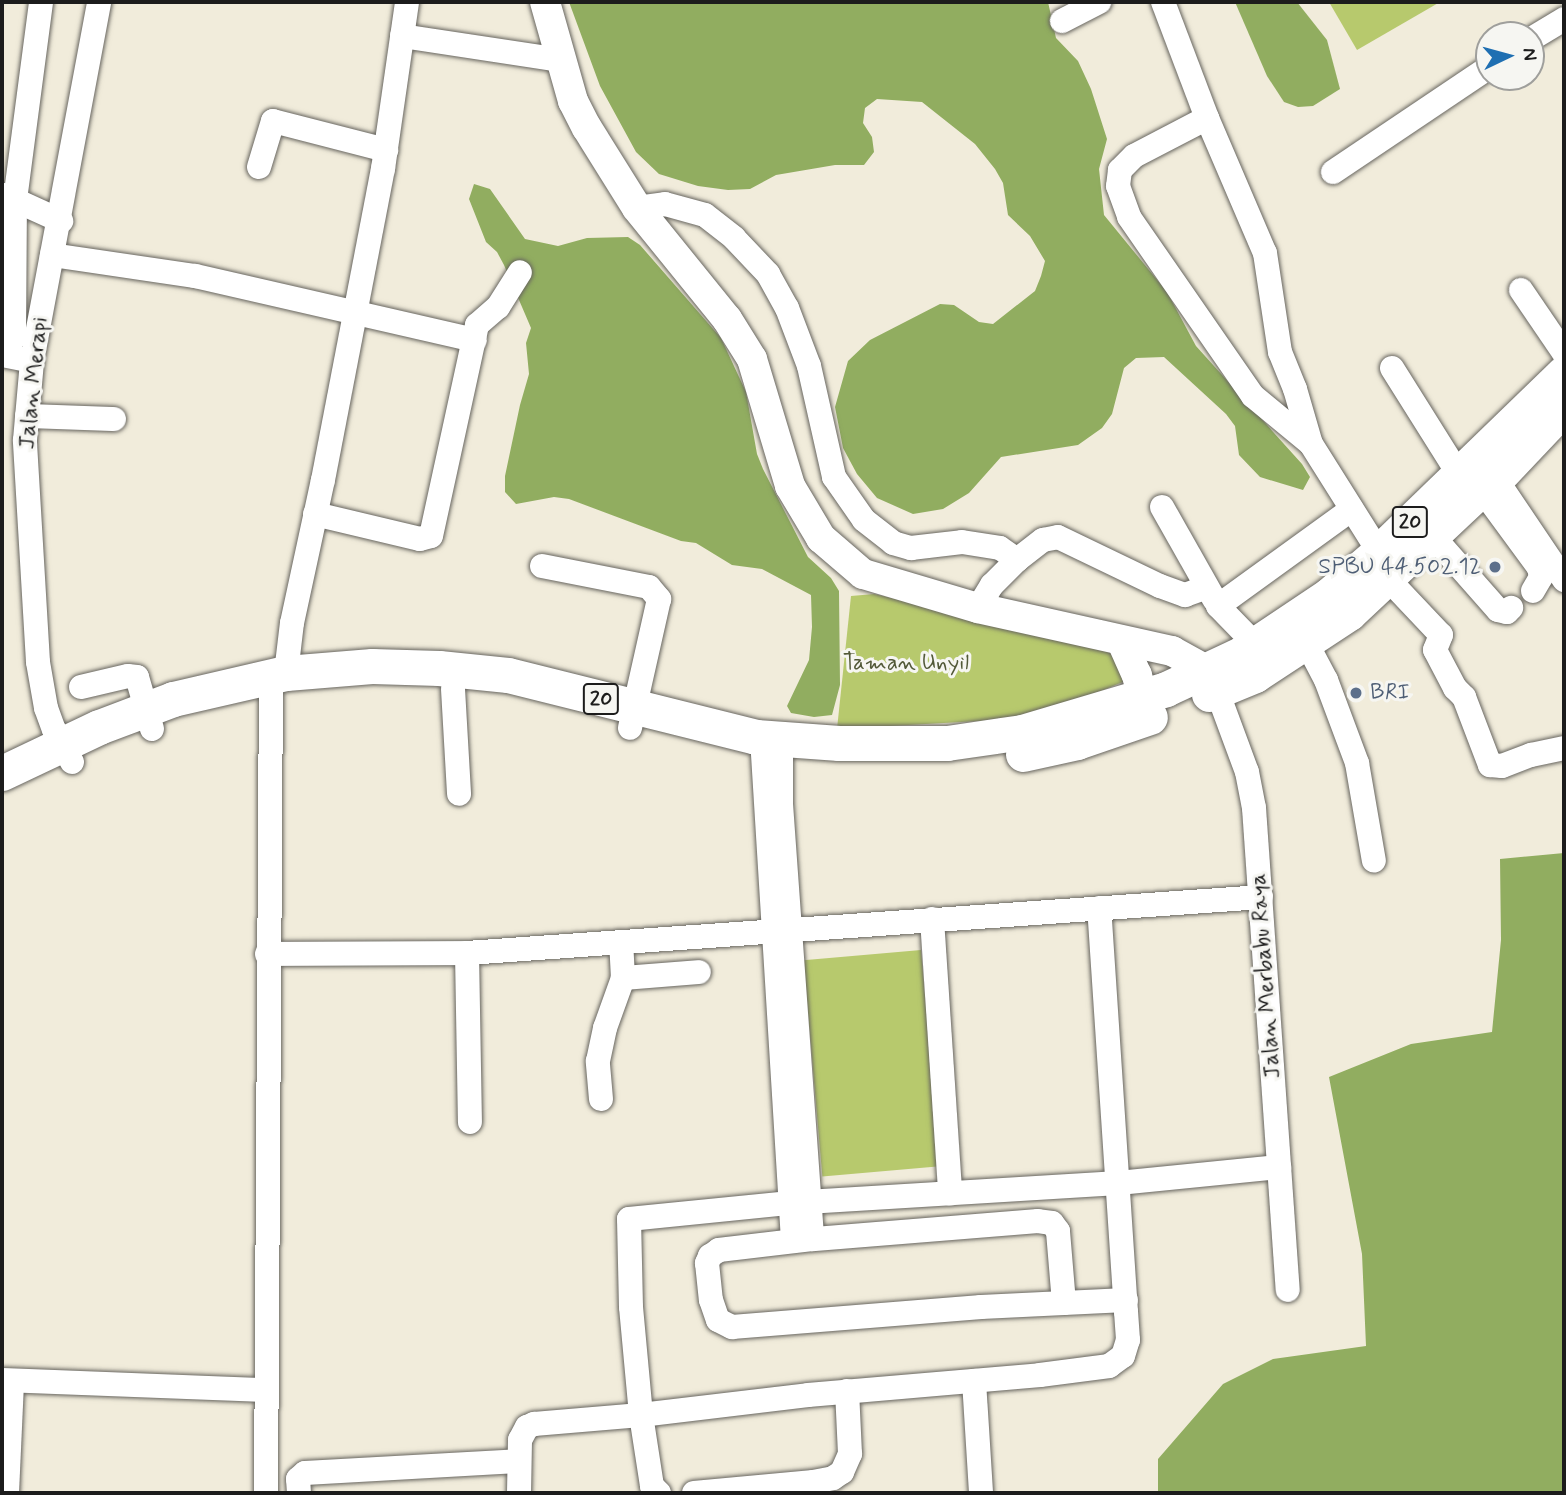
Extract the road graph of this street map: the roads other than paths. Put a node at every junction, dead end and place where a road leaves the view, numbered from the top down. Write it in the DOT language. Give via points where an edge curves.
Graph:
graph roads {
  1 [pos="41,2"];
  2 [pos="99,2"];
  3 [pos="407,2"];
  4 [pos="545,2"];
  5 [pos="1099,2"];
  6 [pos="1163,2"];
  7 [pos="1564,19"];
  8 [pos="1062,21"];
  9 [pos="1545,31"];
  10 [pos="402,36"];
  11 [pos="561,60"];
  12 [pos="1475,76"];
  13 [pos="1207,118"];
  14 [pos="386,150"];
  15 [pos="259,167"];
  16 [pos="1333,172"];
  17 [pos="5,196"];
  18 [pos="637,208"];
  19 [pos="61,221"];
  20 [pos="52,255"];
  21 [pos="520,272"];
  22 [pos="1521,290"];
  23 [pos="356,314"];
  24 [pos="475,340"];
  25 [pos="8,347"];
  26 [pos="1564,353"];
  27 [pos="32,360"];
  28 [pos="1392,368"];
  29 [pos="1564,373"];
  30 [pos="1564,407"];
  31 [pos="27,416"];
  32 [pos="114,419"];
  33 [pos="1311,444"];
  34 [pos="1476,478"];
  35 [pos="1162,507"];
  36 [pos="1352,509"];
  37 [pos="315,514"];
  38 [pos="1424,526"];
  39 [pos="1017,560"];
  40 [pos="542,566"];
  41 [pos="1383,566"];
  42 [pos="1564,580"];
  43 [pos="1533,591"];
  44 [pos="1212,596"];
  45 [pos="978,608"];
  46 [pos="1511,608"];
  47 [pos="1122,642"];
  48 [pos="1306,642"];
  49 [pos="1250,658"];
  50 [pos="1212,681"];
  51 [pos="276,682"];
  52 [pos="81,687"];
  53 [pos="453,688"];
  54 [pos="1142,697"];
  55 [pos="633,718"];
  56 [pos="149,719"];
  57 [pos="1124,727"];
  58 [pos="1564,748"];
  59 [pos="771,749"];
  60 [pos="67,754"];
  61 [pos="2,774"];
  62 [pos="459,794"];
  63 [pos="2,795"];
  64 [pos="1374,861"];
  65 [pos="1261,897"];
  66 [pos="1099,908"];
  67 [pos="932,919"];
  68 [pos="782,929"];
  69 [pos="621,942"];
  70 [pos="467,953"];
  71 [pos="267,954"];
  72 [pos="699,972"];
  73 [pos="623,978"];
  74 [pos="601,1099"];
  75 [pos="470,1122"];
  76 [pos="1279,1167"];
  77 [pos="1118,1182"];
  78 [pos="950,1193"];
  79 [pos="800,1203"];
  80 [pos="802,1240"];
  81 [pos="1289,1290"];
  82 [pos="1126,1300"];
  83 [pos="1064,1303"];
  84 [pos="7,1381"];
  85 [pos="974,1381"];
  86 [pos="267,1390"];
  87 [pos="847,1391"];
  88 [pos="642,1415"];
  89 [pos="518,1461"];
  90 [pos="7,1493"];
  91 [pos="266,1493"];
  92 [pos="299,1493"];
  93 [pos="519,1493"];
  94 [pos="659,1493"];
  95 [pos="694,1493"];
  96 [pos="981,1493"];
  1 -- 17 [label="street"];
  2 -- 19 [label="street, Jalan Merapi"];
  3 -- 10 [label="street"];
  4 -- 11 [label="main road"];
  5 -- 8 [label="street"];
  6 -- 13 [label="street"];
  7 -- 9 [label="street"];
  10 -- 11 [label="street"];
  10 -- 14 [label="street"];
  11 -- 18 [label="main road" via="573,101"];
  12 -- 16 [label="street"];
  13 -- 33 [label="street" via="1265,253 1280,352"];
  13 -- 33 [label="street" via="1134,156 1120,170 1118,186 1129,217 1253,396"];
  14 -- 15 [label="street" via="273,121"];
  14 -- 23 [label="street"];
  17 -- 19 [label="street"];
  17 -- 25 [label="street"];
  18 -- 39 [label="street" via="665,204 705,215 768,274 787,308 809,366 834,477 864,520 893,543 911,548 962,542 1000,548"];
  18 -- 45 [label="main road" via="727,319 752,359 790,486 821,538 863,575"];
  19 -- 20 [label="street, Jalan Merapi"];
  20 -- 23 [label="street" via="195,276"];
  20 -- 27 [label="street, Jalan Merapi"];
  21 -- 24 [label="street" via="498,307 479,322"];
  22 -- 26 [label="street"];
  23 -- 24 [label="street"];
  23 -- 37 [label="street"];
  24 -- 37 [label="street" via="431,536 420,540"];
  25 -- 27 [label="street"];
  27 -- 31 [label="street, Jalan Merapi"];
  28 -- 34 [label="street"];
  29 -- 34 [label="highway, 20"];
  30 -- 34 [label="highway, 20"];
  31 -- 32 [label="street"];
  31 -- 60 [label="street, Jalan Merapi" via="26,485 38,662 46,708"];
  33 -- 36 [label="street"];
  34 -- 38 [label="highway, 20"];
  34 -- 42 [label="street"];
  34 -- 43 [label="street" via="1539,568 1541,577"];
  35 -- 44 [label="street"];
  36 -- 41 [label="street"];
  36 -- 44 [label="street"];
  37 -- 51 [label="street"];
  38 -- 41 [label="highway, 20"];
  38 -- 46 [label="street" via="1498,610"];
  39 -- 44 [label="street" via="1043,540 1058,537 1160,586 1185,595"];
  39 -- 45 [label="street" via="992,585"];
  40 -- 55 [label="street" via="655,592 659,599"];
  41 -- 48 [label="highway, 20" via="1349,613"];
  41 -- 49 [label="highway, 20" via="1329,595"];
  41 -- 58 [label="street" via="1441,635 1435,650 1464,697 1490,765 1502,766"];
  44 -- 49 [label="street"];
  45 -- 47 [label="main road"];
  47 -- 50 [label="main road" via="1172,651"];
  47 -- 54 [label="main road"];
  48 -- 49 [label="highway, 20"];
  48 -- 64 [label="street" via="1326,680 1357,762"];
  49 -- 50 [label="highway, 20"];
  50 -- 54 [label="highway, 20"];
  50 -- 57 [label="highway, 20"];
  50 -- 65 [label="street, Jalan Merbabu Raya" via="1252,792"];
  51 -- 53 [label="highway, 20"];
  51 -- 55 [label="highway, 20" via="372,666 439,668 547,683"];
  51 -- 56 [label="highway, 20" via="210,689"];
  51 -- 71 [label="street"];
  52 -- 56 [label="street" via="134,676"];
  53 -- 55 [label="highway, 20"];
  53 -- 62 [label="street"];
  54 -- 57 [label="main road" via="1140,712"];
  54 -- 59 [label="highway, 20" via="1023,732 947,743 839,743"];
  55 -- 59 [label="highway, 20"];
  56 -- 60 [label="highway, 20"];
  57 -- 59 [label="highway, 20" via="1005,758 849,766"];
  59 -- 68 [label="street"];
  60 -- 61 [label="highway, 20"];
  60 -- 63 [label="highway, 20"];
  65 -- 66 [label="street"];
  65 -- 76 [label="street, Jalan Merbabu Raya"];
  66 -- 67 [label="street"];
  66 -- 77 [label="street"];
  67 -- 68 [label="street"];
  67 -- 78 [label="street"];
  68 -- 69 [label="street"];
  68 -- 79 [label="street"];
  69 -- 70 [label="street"];
  69 -- 73 [label="street"];
  70 -- 71 [label="street"];
  70 -- 75 [label="street"];
  71 -- 86 [label="street"];
  72 -- 73 [label="street"];
  73 -- 74 [label="street" via="598,1061"];
  76 -- 77 [label="street"];
  76 -- 81 [label="street, Jalan Merbabu Raya"];
  77 -- 78 [label="street"];
  77 -- 82 [label="street"];
  78 -- 79 [label="street"];
  79 -- 80 [label="street"];
  79 -- 88 [label="street" via="629,1219 631,1307"];
  80 -- 83 [label="street" via="1052,1223 1058,1231"];
  80 -- 83 [label="street" via="719,1250 710,1256 711,1300 718,1320 732,1327"];
  82 -- 83 [label="street"];
  82 -- 85 [label="street" via="1128,1340 1123,1356 1109,1366"];
  84 -- 86 [label="street"];
  84 -- 90 [label="street"];
  85 -- 87 [label="street"];
  85 -- 96 [label="street"];
  86 -- 91 [label="street"];
  87 -- 88 [label="street"];
  87 -- 95 [label="street" via="850,1454 842,1472 833,1478"];
  88 -- 89 [label="street" via="534,1424 520,1440"];
  88 -- 94 [label="street" via="652,1486"];
  89 -- 92 [label="street" via="305,1472 298,1479"];
  89 -- 93 [label="street"];
}
